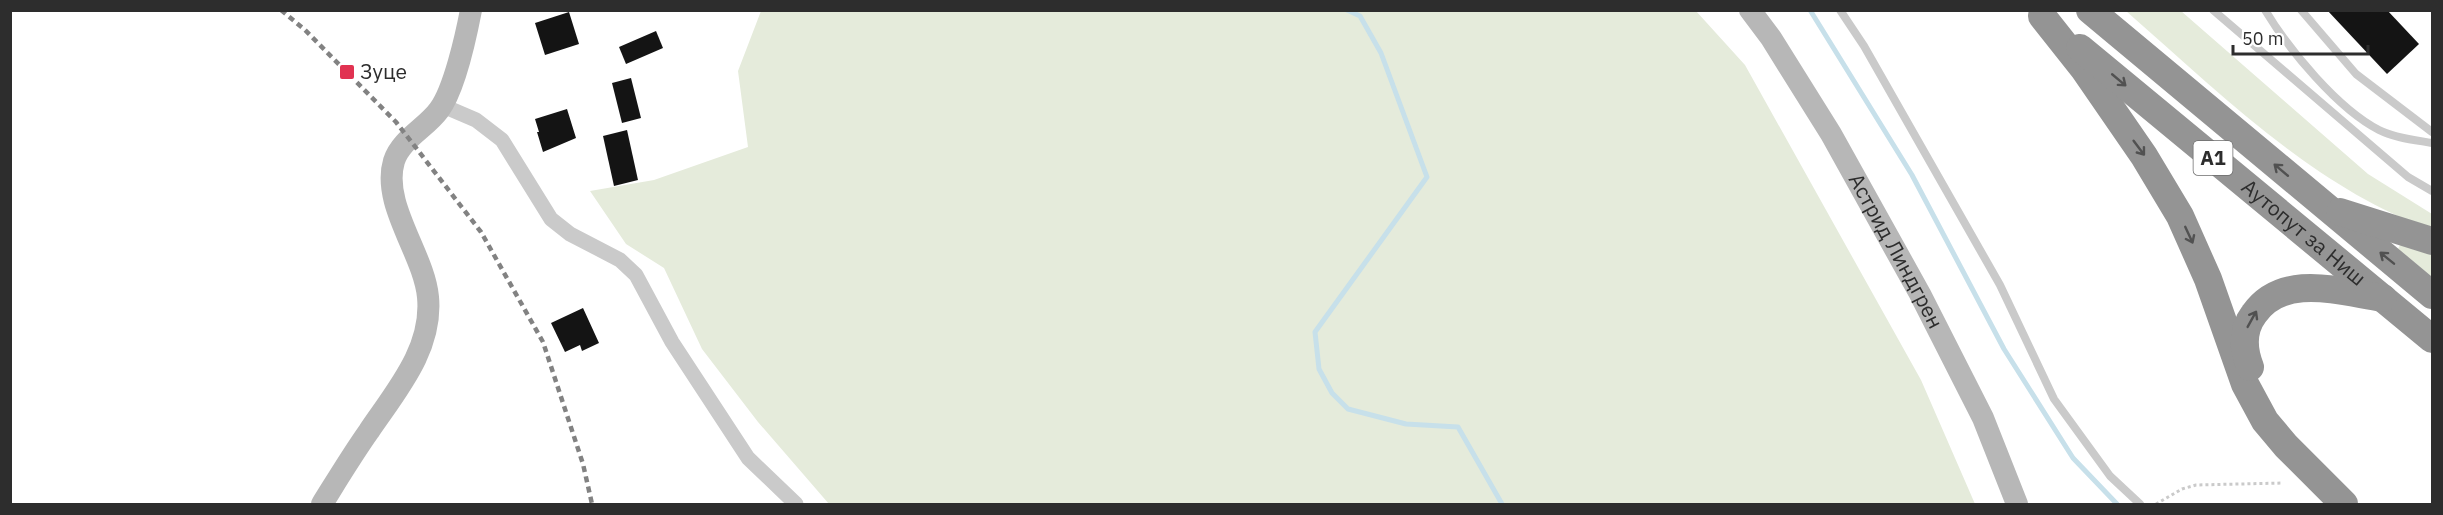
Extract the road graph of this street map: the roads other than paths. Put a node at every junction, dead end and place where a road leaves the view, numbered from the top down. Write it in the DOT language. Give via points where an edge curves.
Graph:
graph roads {
  1 [pos="471,10"];
  2 [pos="1750,10"];
  3 [pos="1840,10"];
  4 [pos="2090,10"];
  5 [pos="2213,10"];
  6 [pos="2265,10"];
  7 [pos="2301,10"];
  8 [pos="2039,13"];
  9 [pos="441,108"];
  10 [pos="2433,132"];
  11 [pos="2433,143"];
  12 [pos="2433,191"];
  13 [pos="2325,207"];
  14 [pos="2433,241"];
  15 [pos="2433,295"];
  16 [pos="2384,298"];
  17 [pos="2433,339"];
  18 [pos="322,504"];
  19 [pos="796,504"];
  20 [pos="2017,504"];
  21 [pos="2140,504"];
  22 [pos="2344,504"];
  23 [pos="2358,504"];
  1 -- 9 [label="street"];
  2 -- 20 [label="street, Астрид Линдгрен" via="1831,134 1920,294 1983,418"];
  3 -- 21 [label="lane" via="2000,285 2054,399 2110,476"];
  13 -- 4 [label="highway, Аутопут за Ниш / A1, one-way"];
  5 -- 12 [label="lane" via="2408,177"];
  6 -- 11 [label="lane" via="2336,99 2379,130"];
  7 -- 10 [label="lane" via="2356,74"];
  8 -- 16 [label="highway, Аутопут за Ниш / A1, one-way"];
  8 -- 22 [label="highway, one-way" via="2084,69 2180,216 2208,279 2245,384 2265,421"];
  9 -- 18 [label="street" via="399,152 392,172 397,207 428,295 426,331 405,378"];
  9 -- 19 [label="street" via="488,128 502,140 551,219 570,234 620,260 636,275 672,342 748,458"];
  13 -- 14 [label="highway"];
  15 -- 13 [label="highway, Аутопут за Ниш / A1, one-way"];
  16 -- 17 [label="highway, Аутопут за Ниш / A1"];
  23 -- 16 [label="highway, one-way" via="2265,397 2247,359 2245,340 2257,309 2287,290 2310,287"];
}
